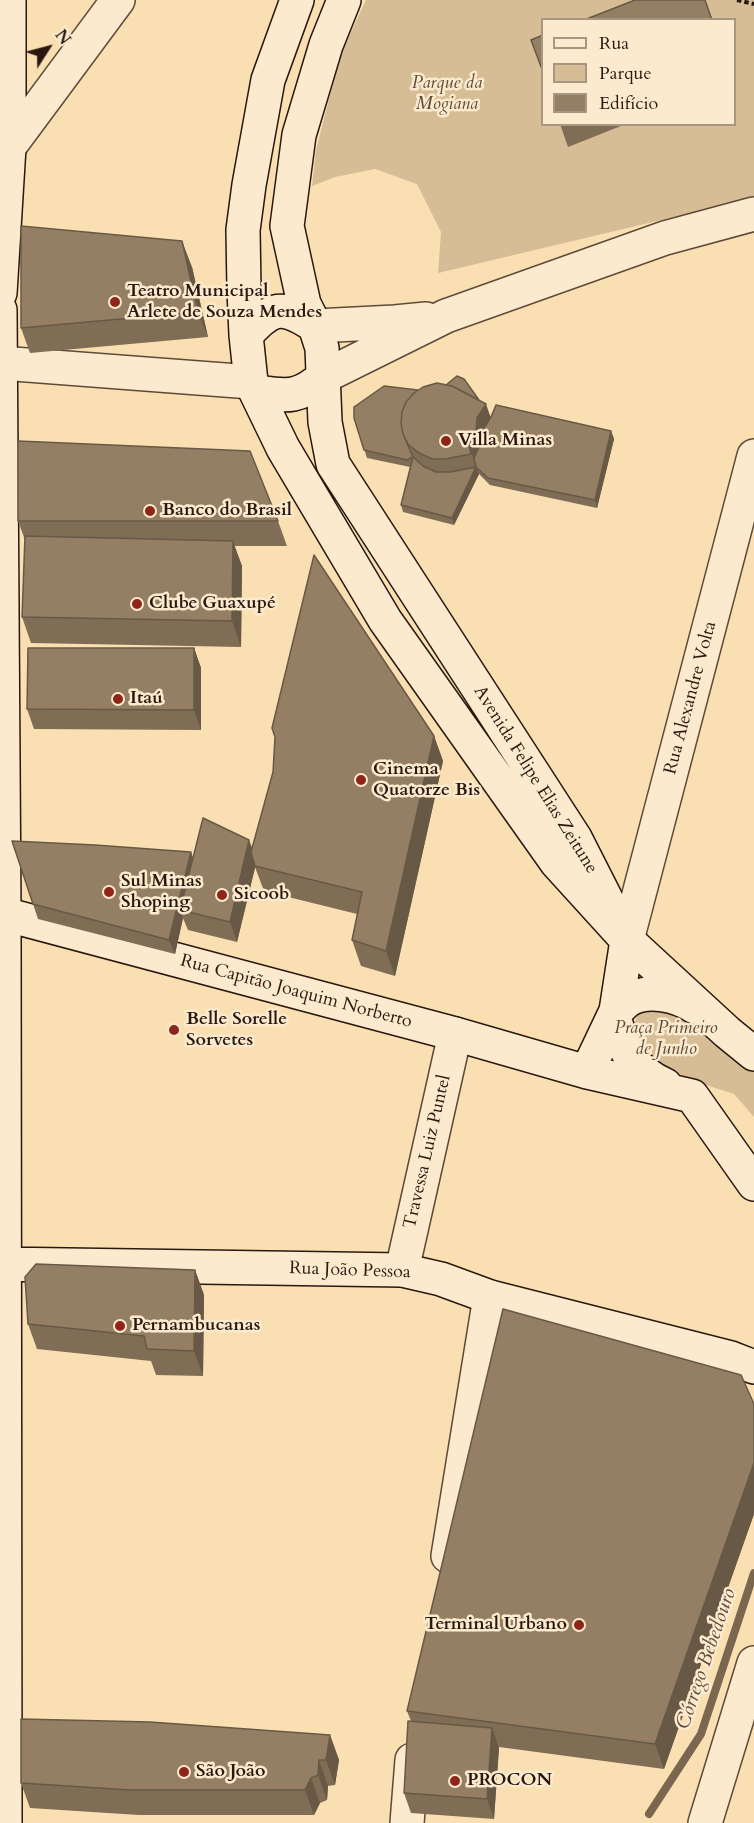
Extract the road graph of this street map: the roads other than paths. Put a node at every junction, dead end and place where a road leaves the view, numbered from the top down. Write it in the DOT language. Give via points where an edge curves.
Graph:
graph roads {
  1 [pos="9,0"];
  2 [pos="118,0"];
  3 [pos="297,0"];
  4 [pos="344,0"];
  5 [pos="9,147"];
  6 [pos="754,214"];
  7 [pos="0,293"];
  8 [pos="0,310"];
  9 [pos="446,316"];
  10 [pos="315,326"];
  11 [pos="246,335"];
  12 [pos="0,363"];
  13 [pos="323,377"];
  14 [pos="254,387"];
  15 [pos="754,456"];
  16 [pos="749,494"];
  17 [pos="2,914"];
  18 [pos="627,940"];
  19 [pos="615,1014"];
  20 [pos="720,1026"];
  21 [pos="455,1034"];
  22 [pos="754,1054"];
  23 [pos="587,1072"];
  24 [pos="685,1095"];
  25 [pos="754,1184"];
  26 [pos="2,1264"];
  27 [pos="402,1270"];
  28 [pos="490,1297"];
  29 [pos="742,1362"];
  30 [pos="754,1385"];
  31 [pos="2,1553"];
  32 [pos="443,1583"];
  33 [pos="754,1663"];
  34 [pos="416,1726"];
  35 [pos="2,1772"];
  36 [pos="5,1823"];
  37 [pos="406,1823"];
  38 [pos="705,1823"];
  1 -- 5 [label="main road"];
  2 -- 5 [label="main road"];
  3 -- 11 [label="main road, Avenida Felipe Elias Zeitune" via="268,80 249,185 243,230"];
  4 -- 10 [label="main road, Avenida Felipe Elias Zeitune" via="299,135 287,226 304,303"];
  5 -- 7 [label="main road"];
  6 -- 9 [label="main road" via="665,238"];
  8 -- 12 [label="main road"];
  9 -- 10 [label="main road"];
  9 -- 13 [label="main road"];
  10 -- 11 [label="main road" via="296,313 282,310 261,318"];
  10 -- 13 [label="main road, Avenida Felipe Elias Zeitune" via="322,348"];
  11 -- 14 [label="main road, Avenida Felipe Elias Zeitune"];
  12 -- 14 [label="main road"];
  12 -- 17 [label="main road"];
  13 -- 14 [label="main road" via="295,395"];
  13 -- 18 [label="main road, Avenida Felipe Elias Zeitune" via="325,422 333,464 574,838"];
  14 -- 18 [label="main road, Avenida Felipe Elias Zeitune" via="283,448 385,620 557,863"];
  15 -- 16 [label="main road, Rua Alexandre Volta"];
  16 -- 18 [label="main road, Rua Alexandre Volta"];
  17 -- 21 [label="main road, Rua Capitão Joaquim Norberto"];
  17 -- 26 [label="main road"];
  18 -- 19 [label="main road"];
  18 -- 20 [label="main road"];
  19 -- 20 [label="main road" via="629,1000 649,994 669,996 690,1004"];
  19 -- 23 [label="main road"];
  19 -- 24 [label="main road" via="632,1061 650,1078"];
  20 -- 22 [label="main road"];
  21 -- 23 [label="main road, Rua Capitão Joaquim Norberto"];
  21 -- 27 [label="main road, Travessa Luiz Puntel"];
  23 -- 24 [label="main road"];
  24 -- 25 [label="main road" via="692,1096"];
  26 -- 27 [label="main road, Rua João Pessoa"];
  26 -- 31 [label="main road"];
  27 -- 28 [label="main road, Rua João Pessoa"];
  28 -- 29 [label="main road, Rua João Pessoa"];
  28 -- 32 [label="main road"];
  29 -- 30 [label="main road"];
  31 -- 35 [label="main road"];
  33 -- 38 [label="main road"];
  34 -- 37 [label="main road"];
  35 -- 36 [label="main road"];
}
